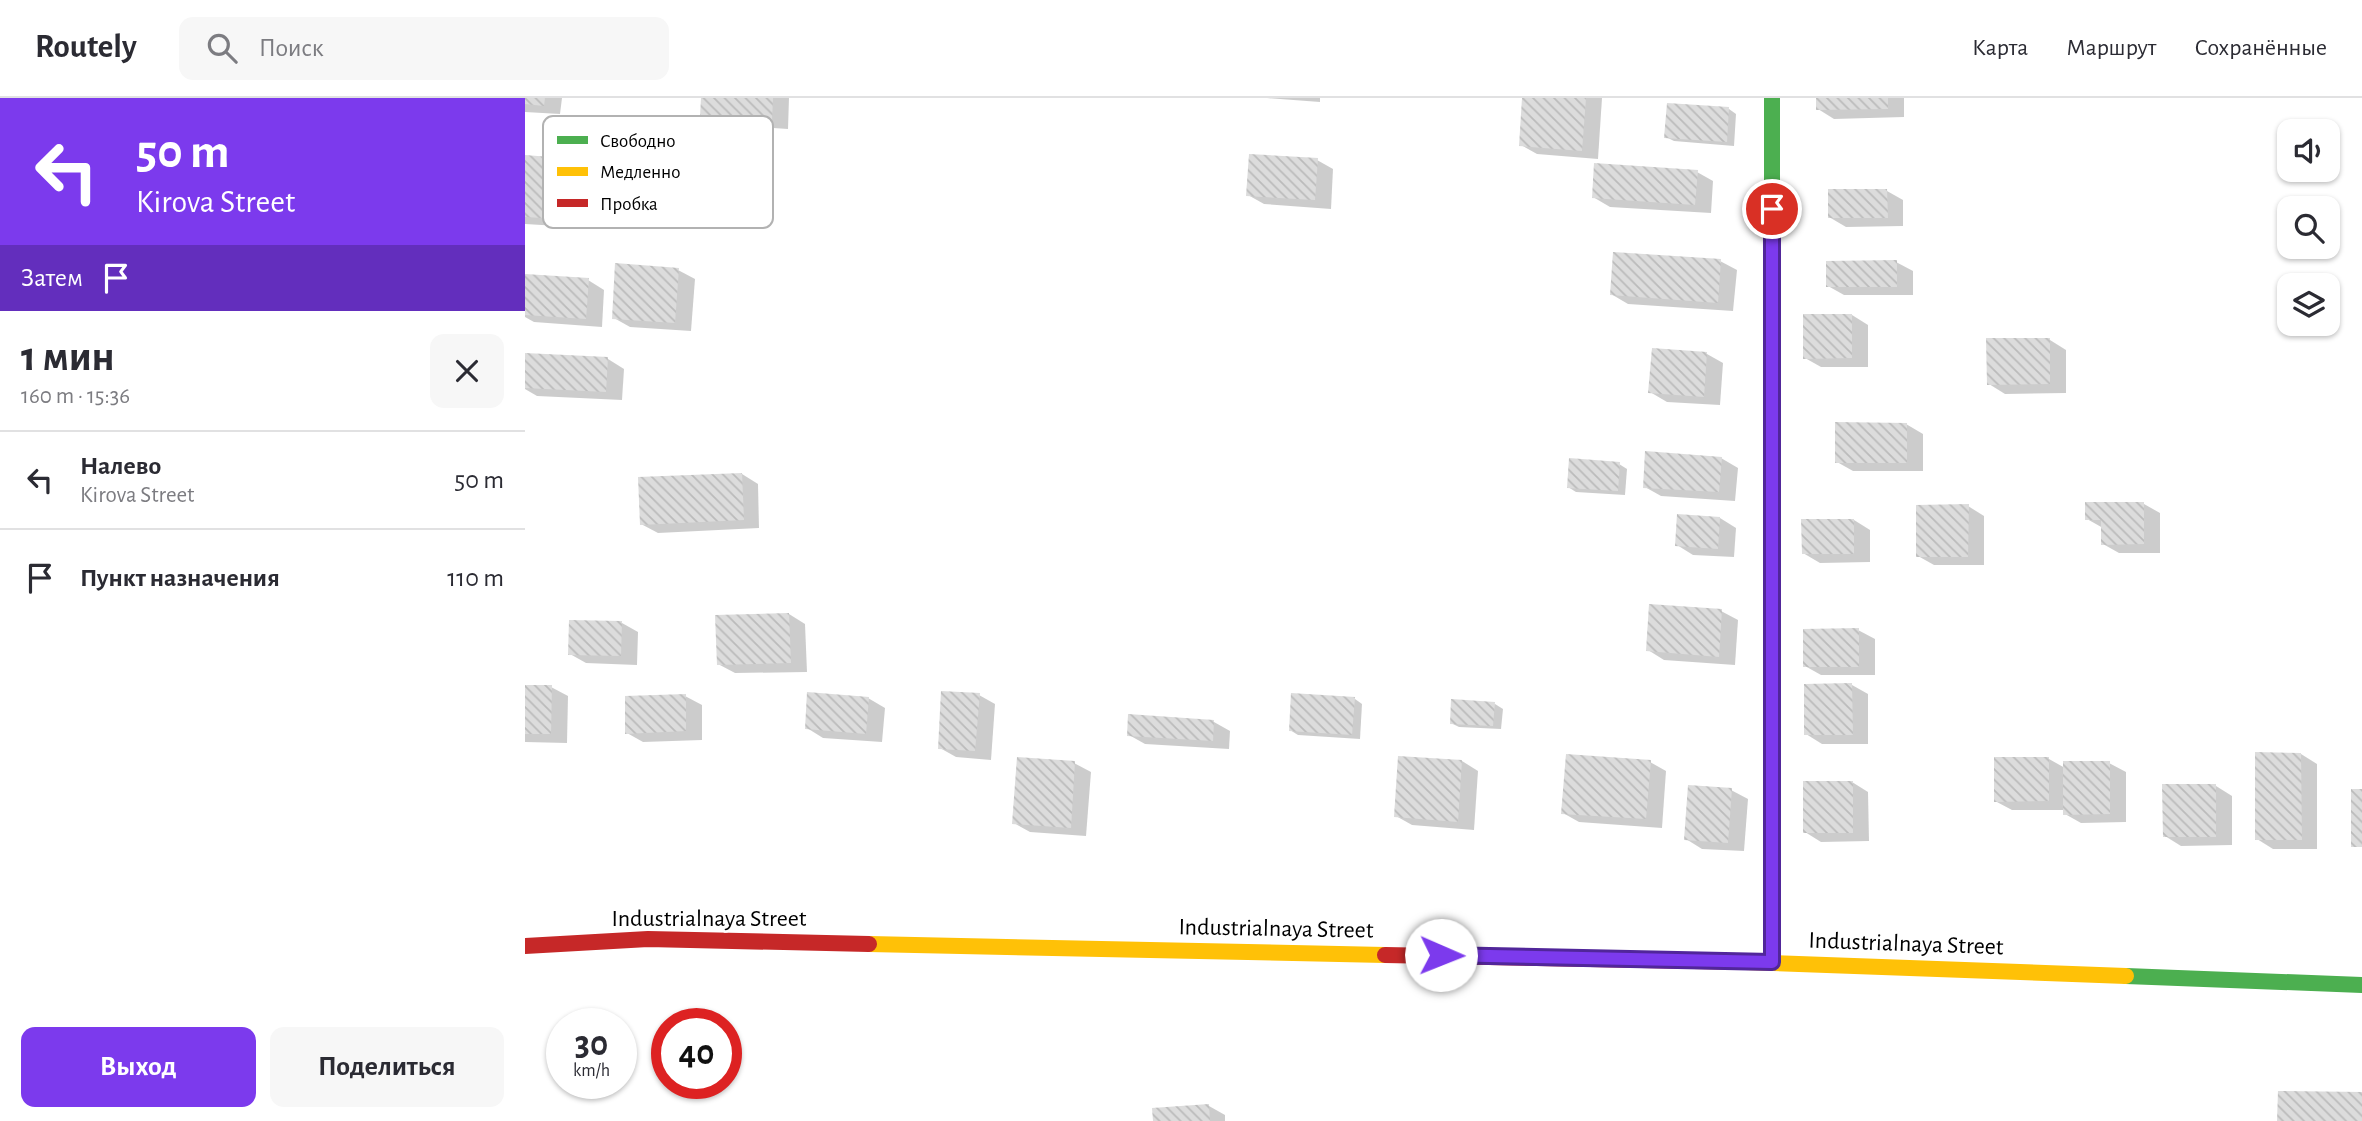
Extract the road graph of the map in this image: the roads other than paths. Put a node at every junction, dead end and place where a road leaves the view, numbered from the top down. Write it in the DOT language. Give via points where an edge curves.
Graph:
graph roads {
  1 [pos="1772,98"];
  2 [pos="525,946"];
  3 [pos="1772,962"];
  4 [pos="2362,985"];
  1 -- 3 [label="street"];
  2 -- 3 [label="street, Industrialnaya Street" via="648,939"];
  3 -- 4 [label="street, Industrialnaya Street"];
}
